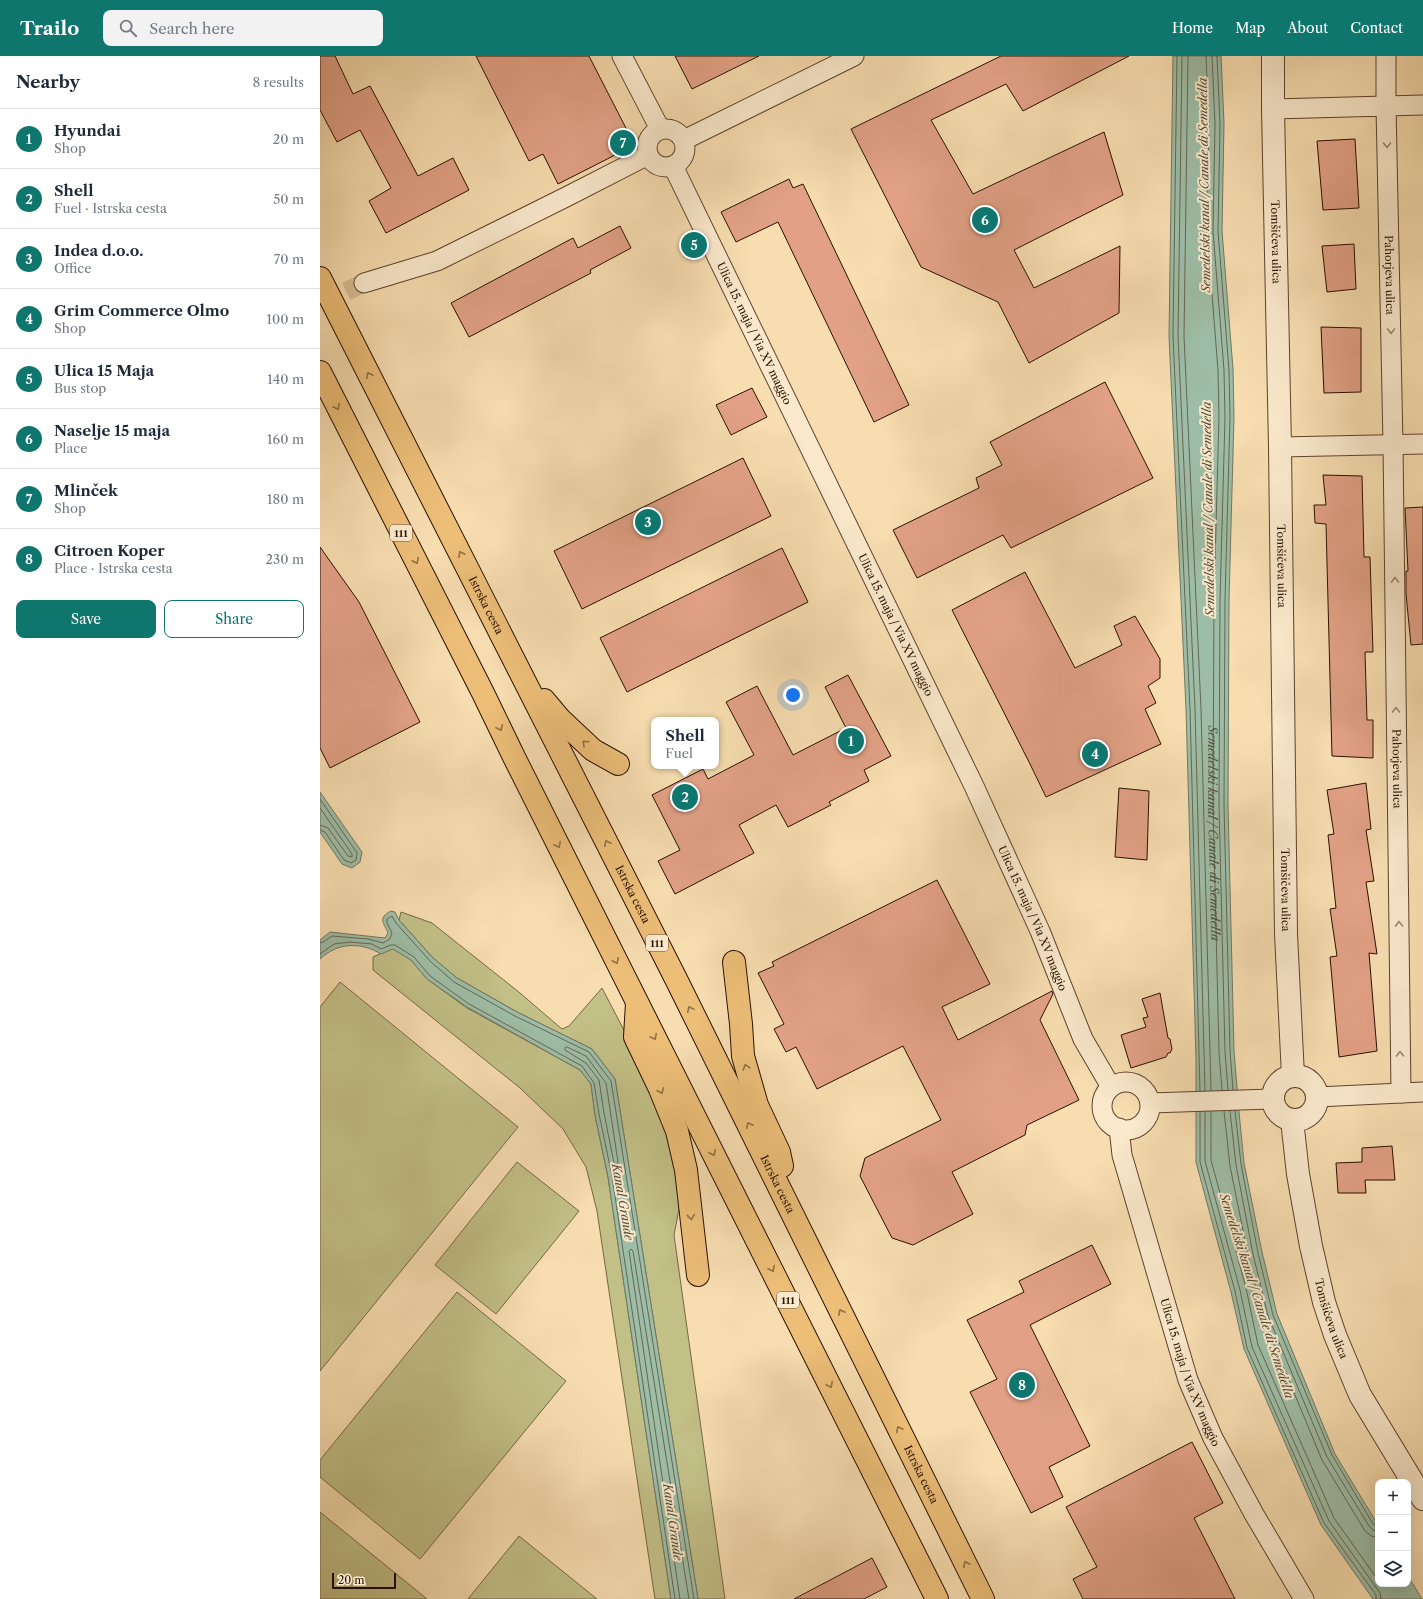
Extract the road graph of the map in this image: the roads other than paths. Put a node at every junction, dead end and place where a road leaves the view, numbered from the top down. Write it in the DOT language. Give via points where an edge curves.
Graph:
graph roads {
  1 [pos="622,56"];
  2 [pos="854,56"];
  3 [pos="1273,56"];
  4 [pos="1386,56"];
  5 [pos="1423,104"];
  6 [pos="1386,106"];
  7 [pos="1273,110"];
  8 [pos="660,129"];
  9 [pos="684,140"];
  10 [pos="648,155"];
  11 [pos="673,166"];
  12 [pos="320,278"];
  13 [pos="364,283"];
  14 [pos="320,372"];
  15 [pos="1393,444"];
  16 [pos="1423,444"];
  17 [pos="1280,447"];
  18 [pos="523,676"];
  19 [pos="618,764"];
  20 [pos="734,962"];
  21 [pos="637,1002"];
  22 [pos="1293,1076"];
  23 [pos="1111,1087"];
  24 [pos="1423,1092"];
  25 [pos="1401,1093"];
  26 [pos="1317,1097"];
  27 [pos="1272,1099"];
  28 [pos="1150,1103"];
  29 [pos="1292,1120"];
  30 [pos="1119,1128"];
  31 [pos="791,1210"];
  32 [pos="698,1275"];
  33 [pos="1423,1499"];
  34 [pos="938,1599"];
  35 [pos="983,1599"];
  36 [pos="1304,1599"];
  1 -- 8 [label="street"];
  2 -- 9 [label="street"];
  3 -- 7 [label="street, Tomšičeva ulica"];
  4 -- 6 [label="street, Pahorjeva ulica"];
  5 -- 6 [label="street"];
  6 -- 7 [label="street"];
  6 -- 15 [label="street, Pahorjeva ulica, one-way"];
  7 -- 17 [label="street, Tomšičeva ulica"];
  8 -- 9 [label="street" via="674,130"];
  8 -- 10 [label="street" via="653,133 649,140"];
  9 -- 11 [label="street" via="686,146 683,158"];
  10 -- 11 [label="street" via="658,165"];
  10 -- 13 [label="street" via="437,261"];
  11 -- 23 [label="street, Ulica 15. maja / Via XV maggio" via="974,786 1040,931 1083,1039"];
  18 -- 12 [label="highway, Istrska cesta / 111, one-way"];
  14 -- 21 [label="highway, 111, one-way"];
  15 -- 16 [label="street"];
  15 -- 17 [label="street"];
  25 -- 15 [label="street, Pahorjeva ulica, one-way"];
  17 -- 22 [label="street, Tomšičeva ulica" via="1286,934"];
  19 -- 18 [label="highway, one-way" via="593,750"];
  31 -- 18 [label="highway, Istrska cesta / 111, one-way"];
  31 -- 20 [label="highway, one-way" via="779,1152 757,1105 743,1056"];
  21 -- 32 [label="highway, one-way" via="635,1037 660,1088 677,1131 686,1170"];
  21 -- 34 [label="highway, 111, one-way"];
  22 -- 26 [label="street" via="1300,1076 1312,1084"];
  22 -- 27 [label="street" via="1278,1083"];
  23 -- 28 [label="street" via="1126,1082 1135,1084 1142,1088"];
  23 -- 30 [label="street" via="1104,1098 1103,1110 1106,1118"];
  24 -- 25 [label="street"];
  25 -- 26 [label="street"];
  26 -- 29 [label="street" via="1316,1105 1307,1117"];
  27 -- 28 [label="street"];
  27 -- 29 [label="street" via="1278,1113"];
  28 -- 30 [label="street" via="1142,1124 1134,1128"];
  29 -- 33 [label="street, Tomšičeva ulica" via="1310,1246 1335,1335 1360,1395"];
  30 -- 36 [label="street, Ulica 15. maja / Via XV maggio" via="1122,1155 1188,1380 1213,1438"];
  35 -- 31 [label="highway, Istrska cesta / 111, one-way"];
}
